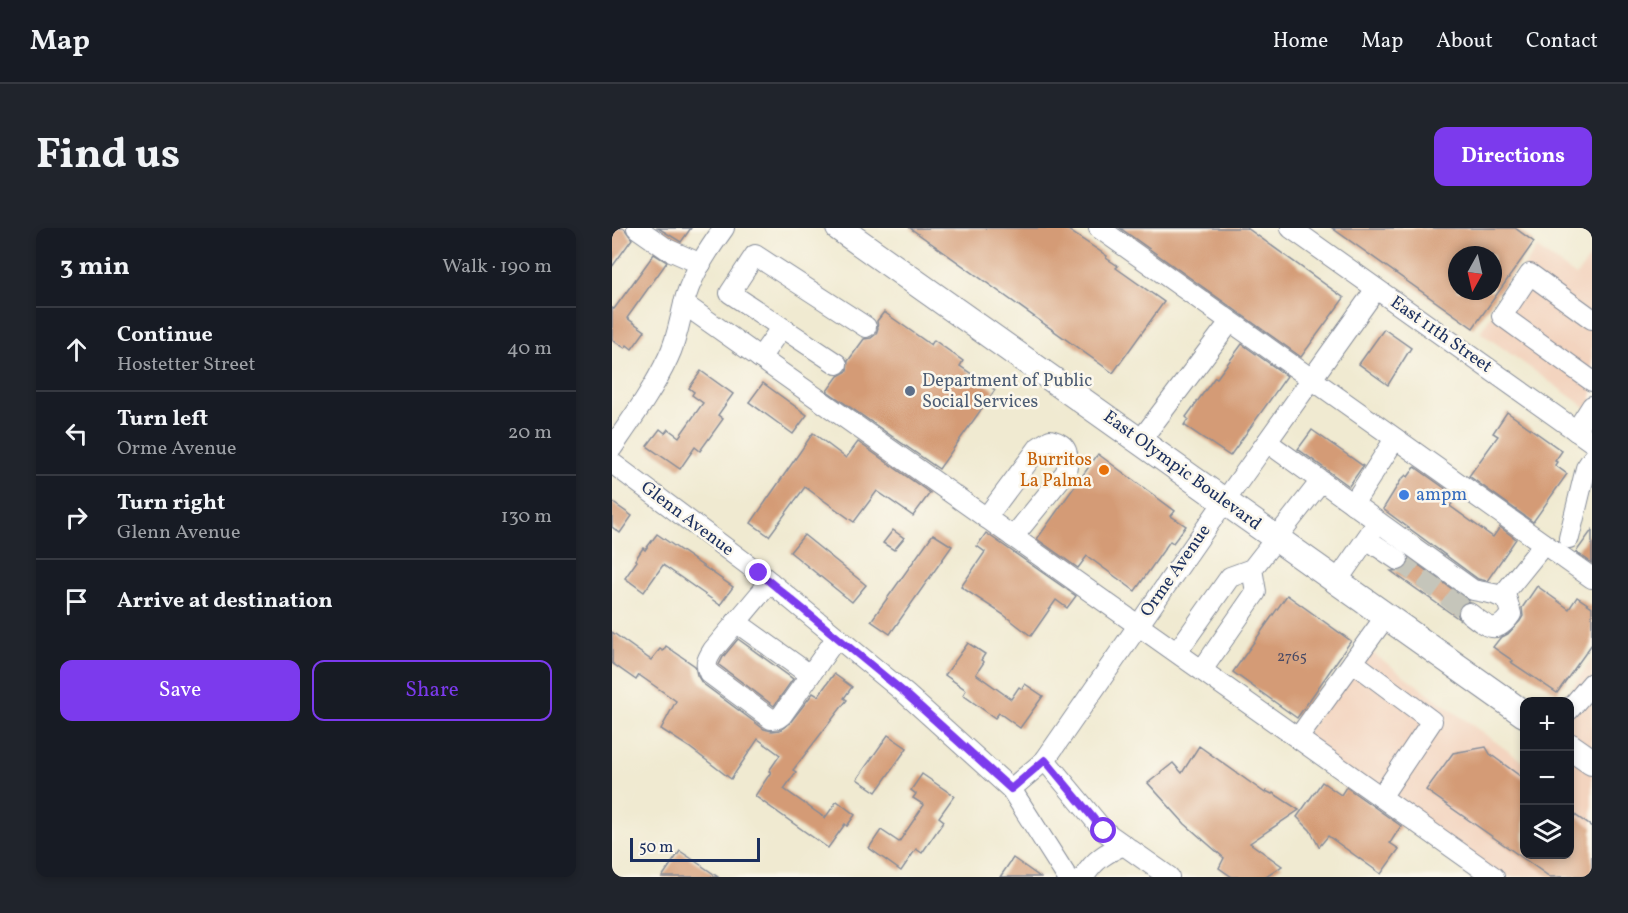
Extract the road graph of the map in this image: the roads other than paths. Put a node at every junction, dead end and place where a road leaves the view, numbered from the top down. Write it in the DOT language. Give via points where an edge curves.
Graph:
graph roads {
  1 [pos="637,228"];
  2 [pos="724,228"];
  3 [pos="838,228"];
  4 [pos="1099,228"];
  5 [pos="1290,228"];
  6 [pos="701,264"];
  7 [pos="1376,289"];
  8 [pos="684,304"];
  9 [pos="1592,319"];
  10 [pos="1230,321"];
  11 [pos="866,327"];
  12 [pos="781,328"];
  13 [pos="760,358"];
  14 [pos="837,364"];
  15 [pos="1311,380"];
  16 [pos="1592,381"];
  17 [pos="1592,406"];
  18 [pos="1584,437"];
  19 [pos="1395,439"];
  20 [pos="1140,441"];
  21 [pos="1267,442"];
  22 [pos="612,448"];
  23 [pos="1592,459"];
  24 [pos="612,463"];
  25 [pos="1321,481"];
  26 [pos="1224,501"];
  27 [pos="1353,504"];
  28 [pos="986,518"];
  29 [pos="1378,522"];
  30 [pos="1013,537"];
  31 [pos="1569,538"];
  32 [pos="1277,539"];
  33 [pos="1368,540"];
  34 [pos="1544,544"];
  35 [pos="1398,561"];
  36 [pos="1252,568"];
  37 [pos="1592,578"];
  38 [pos="1337,581"];
  39 [pos="770,582"];
  40 [pos="1501,597"];
  41 [pos="1469,613"];
  42 [pos="1386,616"];
  43 [pos="736,622"];
  44 [pos="1138,625"];
  45 [pos="837,637"];
  46 [pos="1177,652"];
  47 [pos="1353,662"];
  48 [pos="1202,670"];
  49 [pos="810,675"];
  50 [pos="1592,683"];
  51 [pos="1579,708"];
  52 [pos="1520,711"];
  53 [pos="1298,738"];
  54 [pos="1574,749"];
  55 [pos="1045,760"];
  56 [pos="1592,762"];
  57 [pos="1011,789"];
  58 [pos="1381,797"];
  59 [pos="1124,845"];
  60 [pos="1067,877"];
  61 [pos="1084,877"];
  62 [pos="1169,877"];
  63 [pos="1494,877"];
  1 -- 6 [label="street" via="667,249"];
  2 -- 6 [label="street"];
  3 -- 20 [label="main road, East Olympic Boulevard"];
  4 -- 10 [label="street"];
  5 -- 7 [label="street, East 11th Street"];
  6 -- 8 [label="street"];
  7 -- 15 [label="street, Orme Avenue"];
  7 -- 18 [label="street, East 11th Street"];
  8 -- 13 [label="street"];
  8 -- 22 [label="street" via="668,358"];
  9 -- 16 [label="street" via="1530,274 1502,316"];
  10 -- 15 [label="street"];
  10 -- 20 [label="street"];
  11 -- 12 [label="street" via="755,255 730,293"];
  12 -- 13 [label="street"];
  12 -- 14 [label="street"];
  13 -- 28 [label="street"];
  15 -- 19 [label="street"];
  15 -- 21 [label="street, Orme Avenue"];
  17 -- 18 [label="street"];
  19 -- 27 [label="street"];
  19 -- 34 [label="street"];
  20 -- 26 [label="main road, East Olympic Boulevard"];
  21 -- 25 [label="street"];
  21 -- 26 [label="street, Orme Avenue"];
  23 -- 31 [label="street" via="1586,468"];
  24 -- 39 [label="street, Glenn Avenue"];
  25 -- 27 [label="street"];
  25 -- 32 [label="street"];
  26 -- 32 [label="main road, East Olympic Boulevard"];
  26 -- 44 [label="street, Orme Avenue"];
  27 -- 29 [label="street"];
  28 -- 30 [label="street"];
  28 -- 30 [label="street" via="1039,447 1050,440 1064,446 1068,452 1066,472"];
  29 -- 33 [label="street"];
  29 -- 40 [label="street" via="1473,590"];
  30 -- 44 [label="street"];
  32 -- 36 [label="street"];
  32 -- 38 [label="main road, East Olympic Boulevard"];
  33 -- 35 [label="street"];
  33 -- 38 [label="street"];
  34 -- 37 [label="street"];
  34 -- 40 [label="street"];
  36 -- 46 [label="street" via="1230,576"];
  36 -- 48 [label="street" via="1256,592"];
  38 -- 42 [label="main road, East Olympic Boulevard"];
  39 -- 43 [label="street"];
  39 -- 45 [label="street, Glenn Avenue"];
  40 -- 41 [label="street" via="1507,600 1511,614 1498,628"];
  42 -- 47 [label="street"];
  42 -- 52 [label="main road, East Olympic Boulevard"];
  43 -- 49 [label="street"];
  43 -- 49 [label="street" via="713,650 706,668 771,719 782,715"];
  44 -- 46 [label="street"];
  44 -- 55 [label="street, Orme Avenue"];
  45 -- 49 [label="street"];
  45 -- 57 [label="street, Glenn Avenue"];
  46 -- 48 [label="street"];
  47 -- 53 [label="street"];
  47 -- 58 [label="street" via="1432,721"];
  48 -- 53 [label="street"];
  50 -- 51 [label="street"];
  53 -- 58 [label="street"];
  54 -- 56 [label="main road"];
  55 -- 57 [label="street, Orme Avenue"];
  55 -- 59 [label="street" via="1104,831"];
  57 -- 60 [label="street, Glenn Avenue"];
  58 -- 63 [label="street"];
  59 -- 61 [label="street" via="1093,863"];
  59 -- 62 [label="street"];
}
